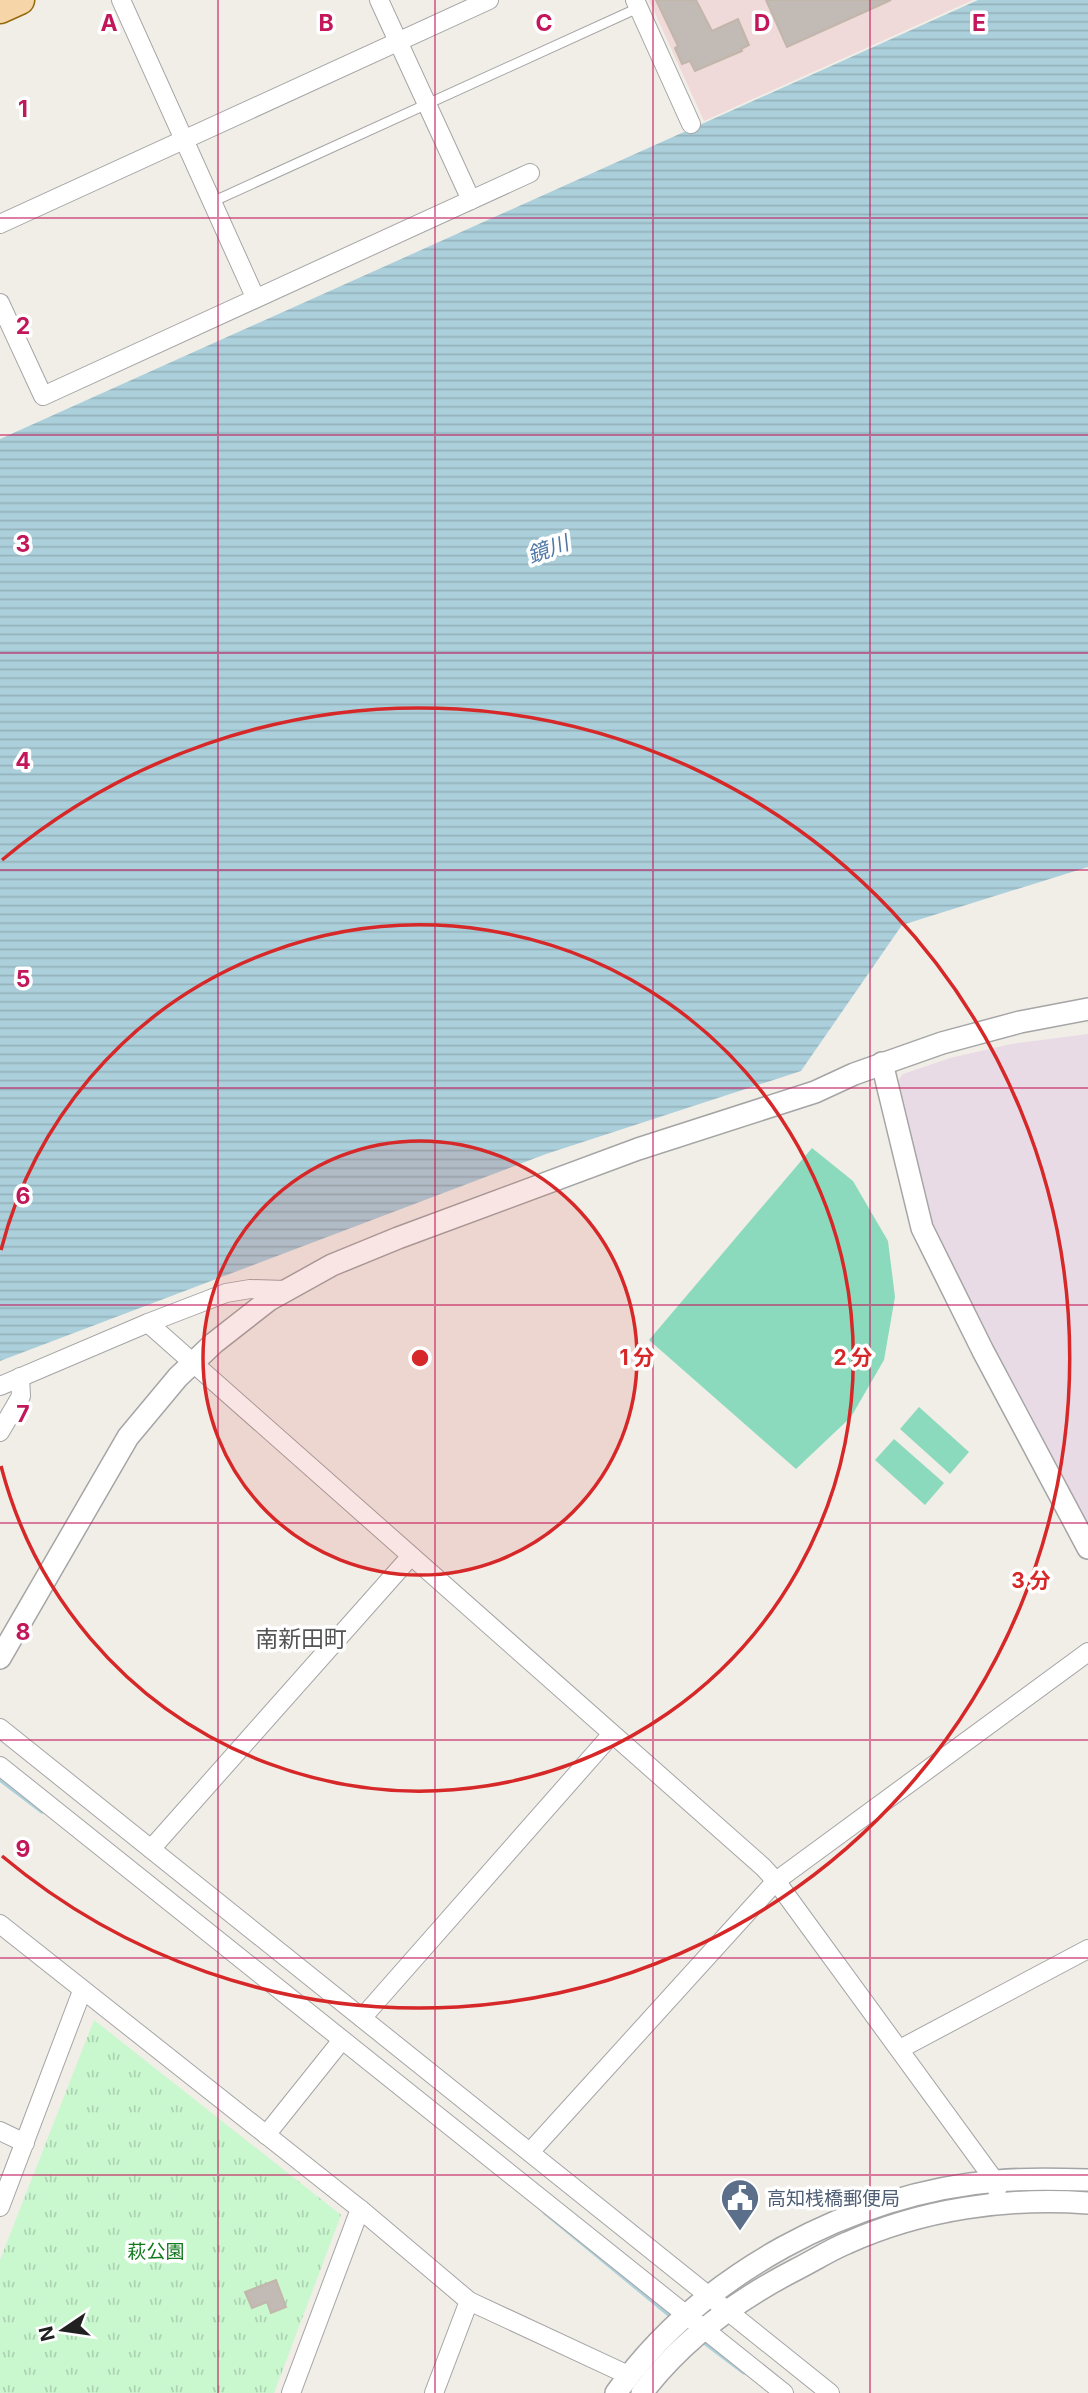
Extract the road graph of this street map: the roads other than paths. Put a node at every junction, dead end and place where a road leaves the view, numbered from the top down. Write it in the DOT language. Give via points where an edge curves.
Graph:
graph roads {
  1 [pos="20,0"];
  2 [pos="121,0"];
  3 [pos="379,0"];
  4 [pos="489,0"];
  5 [pos="637,4"];
  6 [pos="0,9"];
  7 [pos="397,42"];
  8 [pos="426,104"];
  9 [pos="691,124"];
  10 [pos="184,139"];
  11 [pos="530,173"];
  12 [pos="471,201"];
  13 [pos="212,202"];
  14 [pos="0,224"];
  15 [pos="255,297"];
  16 [pos="0,303"];
  17 [pos="1088,1009"];
  18 [pos="882,1063"];
  19 [pos="286,1290"];
  20 [pos="148,1323"];
  21 [pos="193,1363"];
  22 [pos="20,1377"];
  23 [pos="0,1386"];
  24 [pos="0,1432"];
  25 [pos="1088,1548"];
  26 [pos="411,1556"];
  27 [pos="1088,1652"];
  28 [pos="0,1658"];
  29 [pos="0,1728"];
  30 [pos="612,1734"];
  31 [pos="0,1766"];
  32 [pos="151,1849"];
  33 [pos="776,1881"];
  34 [pos="0,1924"];
  35 [pos="1088,1949"];
  36 [pos="82,1991"];
  37 [pos="362,2018"];
  38 [pos="342,2040"];
  39 [pos="900,2049"];
  40 [pos="0,2131"];
  41 [pos="265,2135"];
  42 [pos="25,2143"];
  43 [pos="530,2151"];
  44 [pos="1088,2180"];
  45 [pos="995,2181"];
  46 [pos="999,2203"];
  47 [pos="1088,2203"];
  48 [pos="0,2207"];
  49 [pos="360,2209"];
  50 [pos="709,2296"];
  51 [pos="470,2301"];
  52 [pos="727,2310"];
  53 [pos="686,2315"];
  54 [pos="705,2329"];
  55 [pos="628,2375"];
  56 [pos="646,2392"];
  57 [pos="290,2393"];
  58 [pos="434,2393"];
  59 [pos="616,2393"];
  60 [pos="784,2393"];
  61 [pos="830,2393"];
  1 -- 6 [label="main road"];
  2 -- 10 [label="street"];
  3 -- 7 [label="street"];
  4 -- 7 [label="street"];
  5 -- 8 [label="lane"];
  5 -- 9 [label="street"];
  7 -- 8 [label="street"];
  7 -- 10 [label="street"];
  8 -- 12 [label="street"];
  8 -- 13 [label="lane"];
  10 -- 13 [label="street"];
  10 -- 14 [label="street"];
  11 -- 12 [label="street"];
  12 -- 15 [label="street"];
  13 -- 15 [label="street"];
  15 -- 16 [label="street" via="43,396"];
  17 -- 18 [label="street" via="1020,1022"];
  18 -- 19 [label="street" via="815,1092 638,1149 398,1238"];
  18 -- 25 [label="street" via="922,1228"];
  19 -- 20 [label="street" via="226,1293"];
  19 -- 21 [label="street"];
  20 -- 21 [label="street"];
  20 -- 22 [label="street"];
  21 -- 26 [label="street"];
  21 -- 28 [label="street" via="128,1437"];
  22 -- 23 [label="street"];
  22 -- 24 [label="street" via="21,1396"];
  26 -- 30 [label="street"];
  26 -- 32 [label="street"];
  27 -- 33 [label="street"];
  29 -- 32 [label="street"];
  30 -- 33 [label="street"];
  30 -- 37 [label="street"];
  31 -- 38 [label="street"];
  32 -- 37 [label="street"];
  33 -- 39 [label="street"];
  33 -- 43 [label="street"];
  34 -- 36 [label="street"];
  35 -- 39 [label="street"];
  36 -- 41 [label="street"];
  36 -- 42 [label="street"];
  37 -- 43 [label="street"];
  38 -- 41 [label="street"];
  38 -- 53 [label="street"];
  39 -- 45 [label="street"];
  40 -- 42 [label="street"];
  41 -- 49 [label="street"];
  42 -- 48 [label="street"];
  43 -- 50 [label="street"];
  44 -- 45 [label="street"];
  45 -- 46 [label="street"];
  45 -- 50 [label="street" via="894,2202 839,2220 759,2260"];
  46 -- 47 [label="street"];
  46 -- 52 [label="street" via="904,2222 848,2242"];
  49 -- 51 [label="street"];
  49 -- 57 [label="street"];
  50 -- 52 [label="street"];
  50 -- 53 [label="street"];
  51 -- 55 [label="street"];
  51 -- 58 [label="street"];
  52 -- 54 [label="street"];
  52 -- 61 [label="street"];
  53 -- 54 [label="street"];
  53 -- 55 [label="street"];
  54 -- 56 [label="street"];
  54 -- 60 [label="street"];
  55 -- 59 [label="street"];
}
